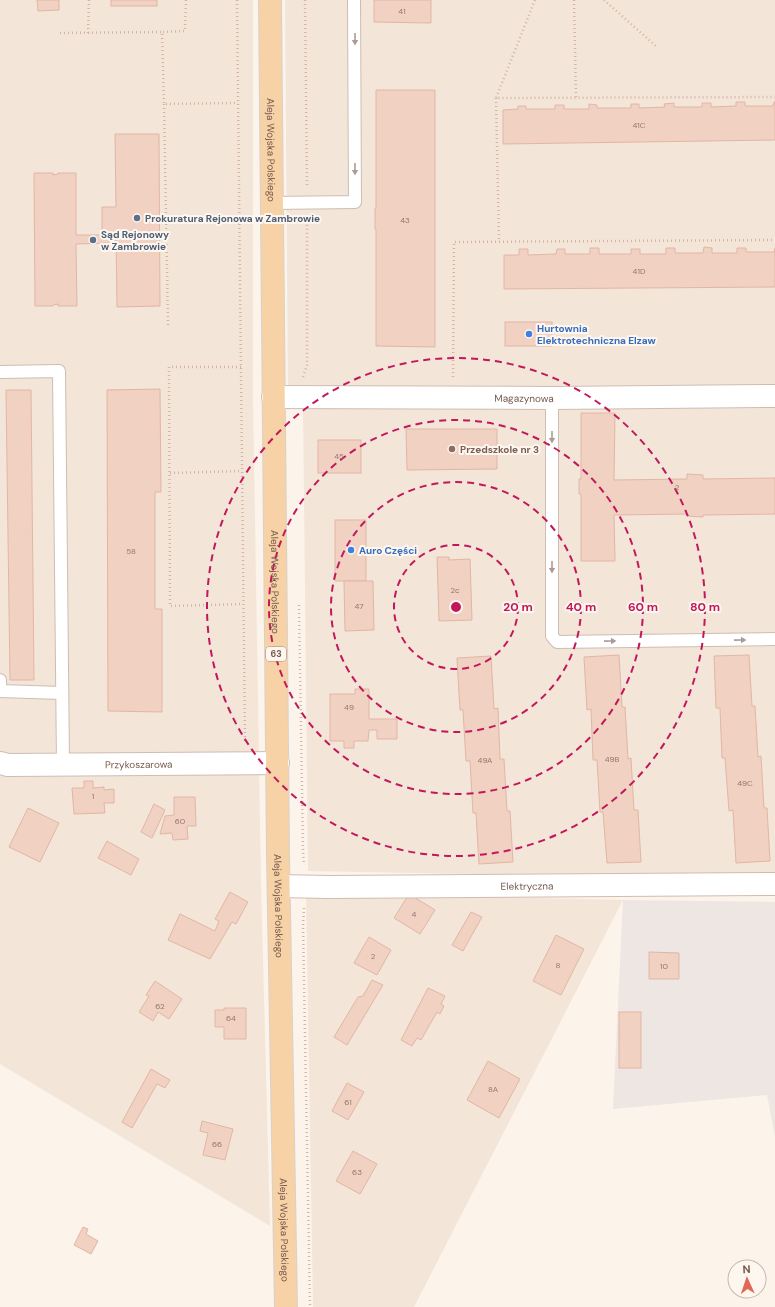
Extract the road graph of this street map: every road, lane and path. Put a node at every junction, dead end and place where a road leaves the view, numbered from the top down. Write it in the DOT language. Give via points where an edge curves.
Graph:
graph roads {
  1 [pos="88,0"];
  2 [pos="186,0"];
  3 [pos="237,0"];
  4 [pos="270,0"];
  5 [pos="305,0"];
  6 [pos="354,0"];
  7 [pos="535,0"];
  8 [pos="574,0"];
  9 [pos="604,0"];
  10 [pos="162,32"];
  11 [pos="60,33"];
  12 [pos="88,33"];
  13 [pos="657,47"];
  14 [pos="775,97"];
  15 [pos="496,98"];
  16 [pos="576,98"];
  17 [pos="238,103"];
  18 [pos="164,104"];
  19 [pos="272,203"];
  20 [pos="307,203"];
  21 [pos="166,221"];
  22 [pos="239,223"];
  23 [pos="775,240"];
  24 [pos="499,242"];
  25 [pos="168,325"];
  26 [pos="241,367"];
  27 [pos="0,372"];
  28 [pos="775,396"];
  29 [pos="273,397"];
  30 [pos="296,397"];
  31 [pos="453,397"];
  32 [pos="552,398"];
  33 [pos="242,471"];
  34 [pos="170,473"];
  35 [pos="299,600"];
  36 [pos="243,604"];
  37 [pos="775,639"];
  38 [pos="0,680"];
  39 [pos="62,693"];
  40 [pos="0,763"];
  41 [pos="245,763"];
  42 [pos="278,763"];
  43 [pos="63,764"];
  44 [pos="306,871"];
  45 [pos="775,884"];
  46 [pos="279,886"];
  47 [pos="306,905"];
  48 [pos="286,1307"];
  49 [pos="310,1307"];
  1 -- 12 [label="path"];
  2 -- 10 [label="path" via="185,31"];
  3 -- 17 [label="path"];
  4 -- 19 [label="main road, Aleja Wojska Polskiego / 63"];
  5 -- 20 [label="path"];
  6 -- 20 [label="lane, one-way" via="355,202"];
  7 -- 15 [label="path"];
  8 -- 16 [label="path"];
  9 -- 13 [label="path"];
  10 -- 12 [label="path"];
  10 -- 18 [label="path"];
  11 -- 12 [label="path"];
  14 -- 16 [label="path"];
  15 -- 16 [label="path"];
  15 -- 24 [label="path"];
  17 -- 18 [label="path"];
  17 -- 22 [label="path"];
  18 -- 21 [label="path"];
  19 -- 20 [label="lane"];
  19 -- 29 [label="main road, Aleja Wojska Polskiego / 63"];
  20 -- 30 [label="path" via="308,365"];
  21 -- 22 [label="path"];
  21 -- 25 [label="path"];
  22 -- 26 [label="path"];
  23 -- 24 [label="path"];
  24 -- 31 [label="path" via="454,242"];
  26 -- 33 [label="path"];
  26 -- 34 [label="path" via="169,368"];
  27 -- 39 [label="lane" via="59,371"];
  28 -- 32 [label="street, Magazynowa"];
  29 -- 30 [label="street, Magazynowa"];
  29 -- 42 [label="main road, Aleja Wojska Polskiego / 63"];
  30 -- 31 [label="street, Magazynowa"];
  31 -- 32 [label="street, Magazynowa"];
  32 -- 37 [label="lane, one-way" via="552,636 558,642"];
  33 -- 34 [label="path"];
  33 -- 36 [label="path"];
  34 -- 36 [label="path" via="170,606"];
  35 -- 44 [label="path" via="302,851"];
  36 -- 41 [label="path"];
  38 -- 39 [label="lane" via="0,691"];
  39 -- 43 [label="lane"];
  40 -- 43 [label="street, Przykoszarowa"];
  41 -- 42 [label="street, Przykoszarowa"];
  41 -- 43 [label="street, Przykoszarowa"];
  42 -- 46 [label="main road, Aleja Wojska Polskiego / 63"];
  45 -- 46 [label="street, Elektryczna"];
  46 -- 48 [label="main road, Aleja Wojska Polskiego / 63"];
  47 -- 49 [label="path" via="303,925"];
}
